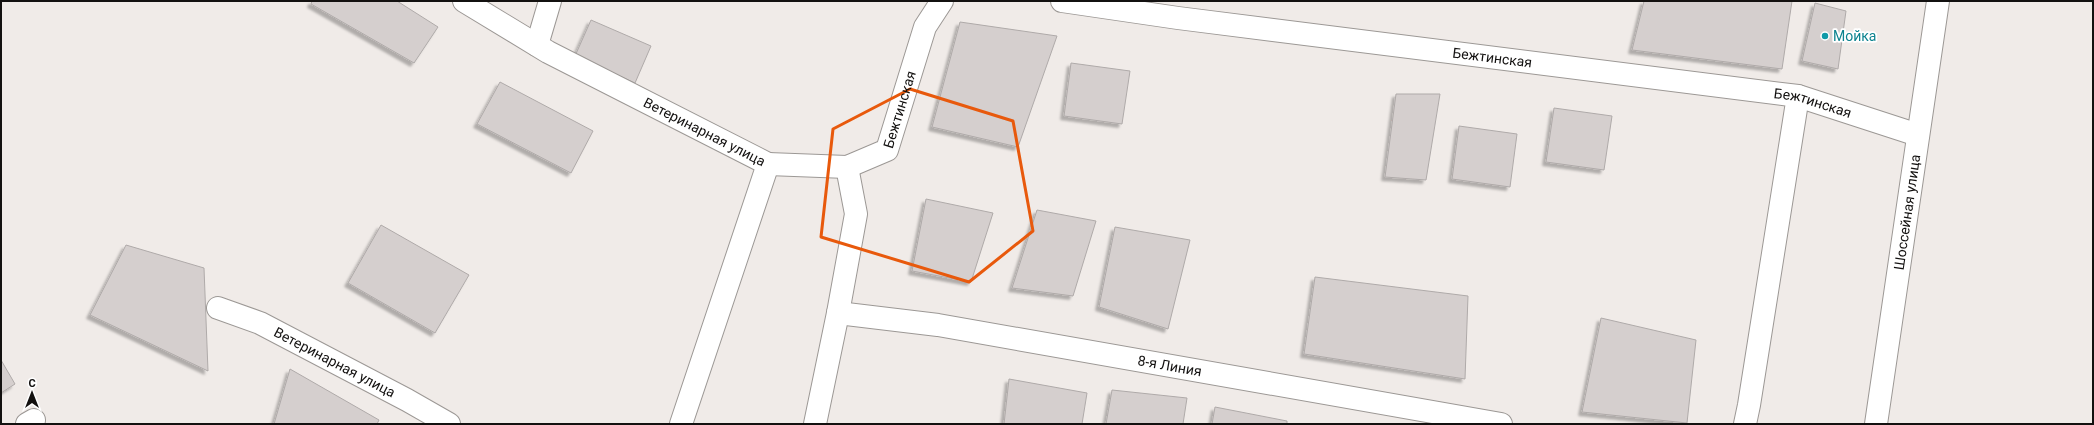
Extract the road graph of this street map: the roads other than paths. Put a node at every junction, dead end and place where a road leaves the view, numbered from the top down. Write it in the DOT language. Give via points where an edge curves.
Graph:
graph roads {
  1 [pos="464,1"];
  2 [pos="550,1"];
  3 [pos="942,1"];
  4 [pos="1062,1"];
  5 [pos="1938,1"];
  6 [pos="537,45"];
  7 [pos="1798,96"];
  8 [pos="1918,135"];
  9 [pos="768,164"];
  10 [pos="847,167"];
  11 [pos="218,308"];
  12 [pos="838,313"];
  13 [pos="449,424"];
  14 [pos="681,424"];
  15 [pos="815,424"];
  16 [pos="1501,424"];
  17 [pos="1745,424"];
  18 [pos="1876,424"];
  1 -- 6 [label="street, Ветеринарная улица"];
  2 -- 6 [label="street"];
  3 -- 10 [label="street, Бежтинская" via="925,27 887,150"];
  4 -- 7 [label="street, Бежтинская" via="1178,18"];
  5 -- 8 [label="street, Шоссейная улица"];
  6 -- 9 [label="street, Ветеринарная улица"];
  7 -- 8 [label="street, Бежтинская"];
  7 -- 17 [label="street"];
  8 -- 18 [label="street, Шоссейная улица"];
  9 -- 10 [label="street, Бежтинская"];
  9 -- 14 [label="street, Ветеринарная улица"];
  10 -- 12 [label="street" via="856,214"];
  11 -- 13 [label="street, Ветеринарная улица" via="260,322"];
  12 -- 15 [label="street"];
  12 -- 16 [label="street, 8-я Линия" via="938,325"];
}
